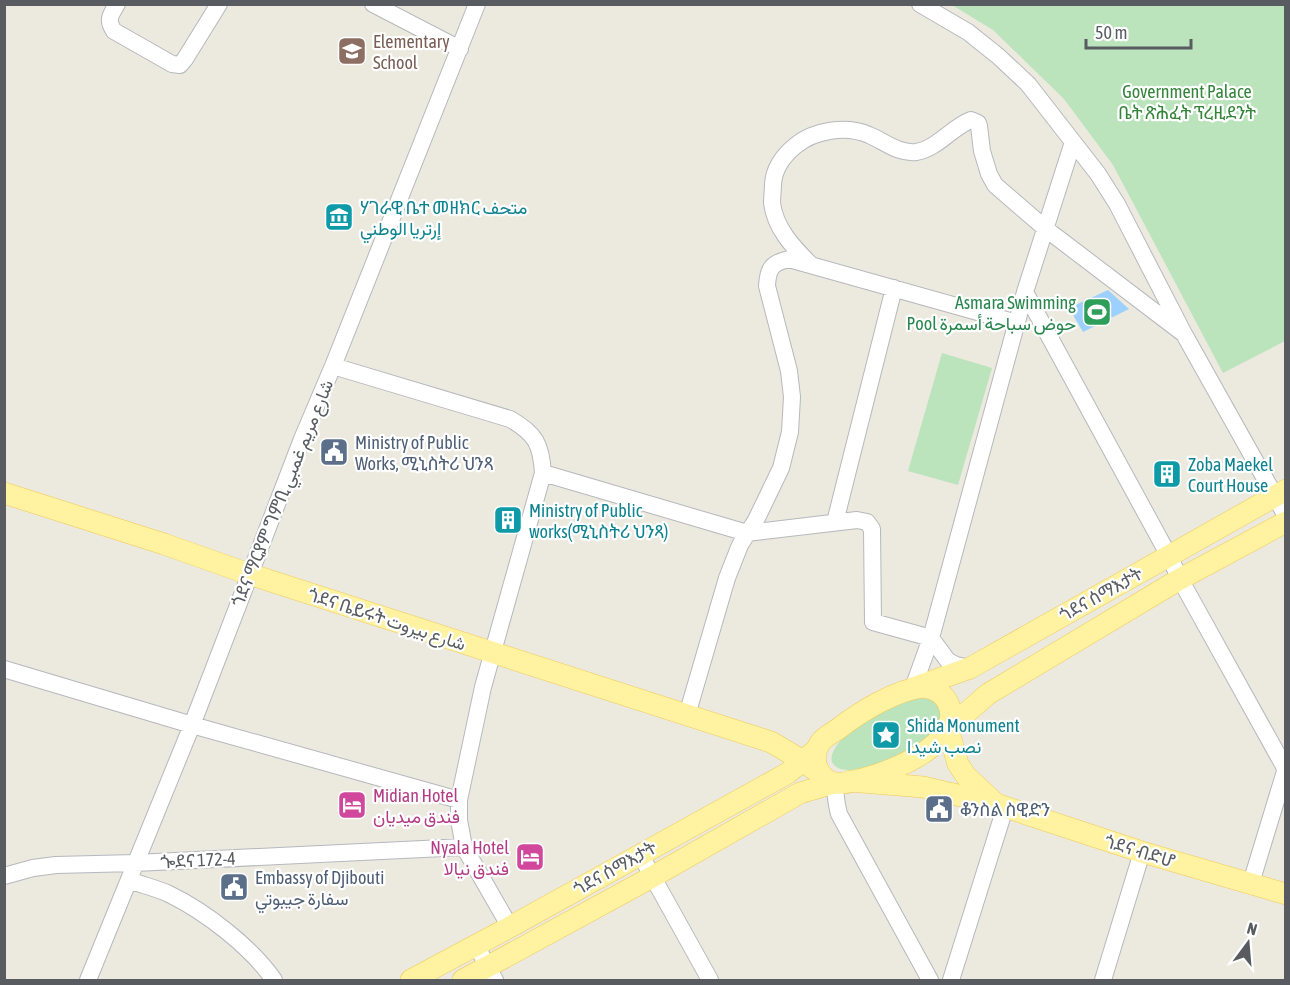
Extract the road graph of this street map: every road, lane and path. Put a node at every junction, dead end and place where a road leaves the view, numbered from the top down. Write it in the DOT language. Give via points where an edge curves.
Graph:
graph roads {
  1 [pos="117,4"];
  2 [pos="219,4"];
  3 [pos="373,4"];
  4 [pos="477,4"];
  5 [pos="920,4"];
  6 [pos="460,49"];
  7 [pos="1073,142"];
  8 [pos="1046,230"];
  9 [pos="810,264"];
  10 [pos="894,288"];
  11 [pos="1025,292"];
  12 [pos="1017,323"];
  13 [pos="1184,334"];
  14 [pos="333,366"];
  15 [pos="543,473"];
  16 [pos="4,493"];
  17 [pos="1280,493"];
  18 [pos="1286,516"];
  19 [pos="835,522"];
  20 [pos="1286,522"];
  21 [pos="747,532"];
  22 [pos="1169,556"];
  23 [pos="249,574"];
  24 [pos="1180,579"];
  25 [pos="931,638"];
  26 [pos="493,653"];
  27 [pos="970,668"];
  28 [pos="4,669"];
  29 [pos="913,688"];
  30 [pos="687,715"];
  31 [pos="192,725"];
  32 [pos="948,729"];
  33 [pos="771,742"];
  34 [pos="815,749"];
  35 [pos="1285,768"];
  36 [pos="835,779"];
  37 [pos="459,800"];
  38 [pos="1000,806"];
  39 [pos="464,848"];
  40 [pos="1142,852"];
  41 [pos="640,854"];
  42 [pos="135,863"];
  43 [pos="4,876"];
  44 [pos="652,877"];
  45 [pos="129,880"];
  46 [pos="1251,883"];
  47 [pos="1286,894"];
  48 [pos="510,927"];
  49 [pos="476,945"];
  50 [pos="491,974"];
  51 [pos="88,981"];
  52 [pos="274,981"];
  53 [pos="411,981"];
  54 [pos="463,981"];
  55 [pos="710,981"];
  56 [pos="930,981"];
  57 [pos="951,981"];
  58 [pos="1103,981"];
  1 -- 2 [label="street" via="110,17 114,31 180,65"];
  3 -- 6 [label="street"];
  4 -- 6 [label="street, ጎደና ማርያም ግምቢ شارع مريم غمبي"];
  5 -- 7 [label="street" via="968,32 998,56 1028,84"];
  6 -- 14 [label="street, ጎደና ማርያም ግምቢ شارع مريم غمبي"];
  7 -- 8 [label="street"];
  7 -- 13 [label="street" via="1116,204"];
  8 -- 9 [label="street" via="995,185 985,164 975,121 915,152 901,151 868,134 846,130 820,133 800,142 782,157 773,179 772,204 780,227"];
  8 -- 11 [label="street"];
  8 -- 13 [label="street"];
  9 -- 10 [label="street"];
  9 -- 21 [label="street" via="780,261 767,274 766,286 789,371 790,432 781,468"];
  10 -- 12 [label="street"];
  10 -- 19 [label="street"];
  11 -- 12 [label="street"];
  11 -- 22 [label="street"];
  12 -- 25 [label="street"];
  13 -- 17 [label="street"];
  14 -- 15 [label="street" via="510,419 538,444"];
  14 -- 23 [label="street, ጎደና ማርያም ግምቢ شارع مريم غمبي"];
  15 -- 21 [label="street"];
  15 -- 26 [label="street"];
  16 -- 23 [label="main road, ጎደና ቤይሩት شارع بيروت"];
  17 -- 18 [label="street"];
  17 -- 22 [label="main road, ጎደና ሰማእታት"];
  19 -- 21 [label="street"];
  19 -- 25 [label="street" via="857,520 867,522 872,529 873,622"];
  20 -- 24 [label="main road, ጎደና ሰማእታት"];
  21 -- 30 [label="street" via="727,578"];
  22 -- 24 [label="street"];
  22 -- 27 [label="main road, ጎደና ሰማእታት"];
  23 -- 26 [label="main road, ጎደና ቤይሩት شارع بيروت"];
  23 -- 31 [label="street, ጎደና ማርያም ግምቢ شارع مريم غمبي"];
  24 -- 32 [label="main road, ጎደና ሰማእታት" via="988,694"];
  24 -- 35 [label="street"];
  25 -- 27 [label="street" via="948,661"];
  25 -- 29 [label="street"];
  26 -- 30 [label="main road, ጎደና ቤይሩት شارع بيروت"];
  26 -- 37 [label="street"];
  27 -- 29 [label="main road, ጎደና ሰማእታት"];
  28 -- 31 [label="street"];
  29 -- 32 [label="main road" via="933,689 945,698 951,720"];
  29 -- 34 [label="main road, ጎደና ሰማእታት" via="860,712"];
  30 -- 33 [label="main road, ጎደና ቤይሩት شارع بيروت"];
  31 -- 37 [label="street"];
  31 -- 42 [label="street, ጎደና ማርያም ግምቢ شارع مريم غمبي"];
  32 -- 36 [label="main road, ጎደና ሰማእታት" via="923,753 901,766 879,774"];
  32 -- 38 [label="main road" via="958,764 966,776"];
  33 -- 34 [label="main road"];
  33 -- 34 [label="main road"];
  34 -- 36 [label="main road" via="816,766"];
  34 -- 41 [label="main road, ጎደና ሰማእታት" via="788,772"];
  35 -- 46 [label="street"];
  36 -- 38 [label="main road, ጎደና ብድሆ" via="922,787"];
  36 -- 44 [label="main road, ጎደና ሰማእታት" via="800,793"];
  36 -- 56 [label="street" via="839,814"];
  37 -- 39 [label="street"];
  38 -- 40 [label="main road, ጎደና ብድሆ"];
  38 -- 57 [label="street"];
  39 -- 42 [label="street, ጐደና 172-4"];
  39 -- 48 [label="street"];
  40 -- 46 [label="main road, ጎደና ብድሆ"];
  40 -- 58 [label="street"];
  41 -- 44 [label="street"];
  41 -- 48 [label="main road, ጎደና ሰማእታት"];
  42 -- 43 [label="street, ጐደና 172-4" via="56,865"];
  42 -- 45 [label="street, ጎደና ማርያም ግምቢ شارع مريم غمبي"];
  44 -- 50 [label="main road, ጎደና ሰማእታት"];
  44 -- 55 [label="street"];
  45 -- 51 [label="street, ጎደና ማርያም ግምቢ شارع مريم غمبي"];
  45 -- 52 [label="street" via="168,894 203,915 243,945"];
  46 -- 47 [label="main road, ጎደና ብድሆ"];
  48 -- 49 [label="main road, ጎደና ሰማእታት"];
  49 -- 50 [label="street"];
  49 -- 53 [label="main road, ጎደና ሰማእታት"];
  50 -- 54 [label="main road, ጎደና ሰማእታት"];
}
